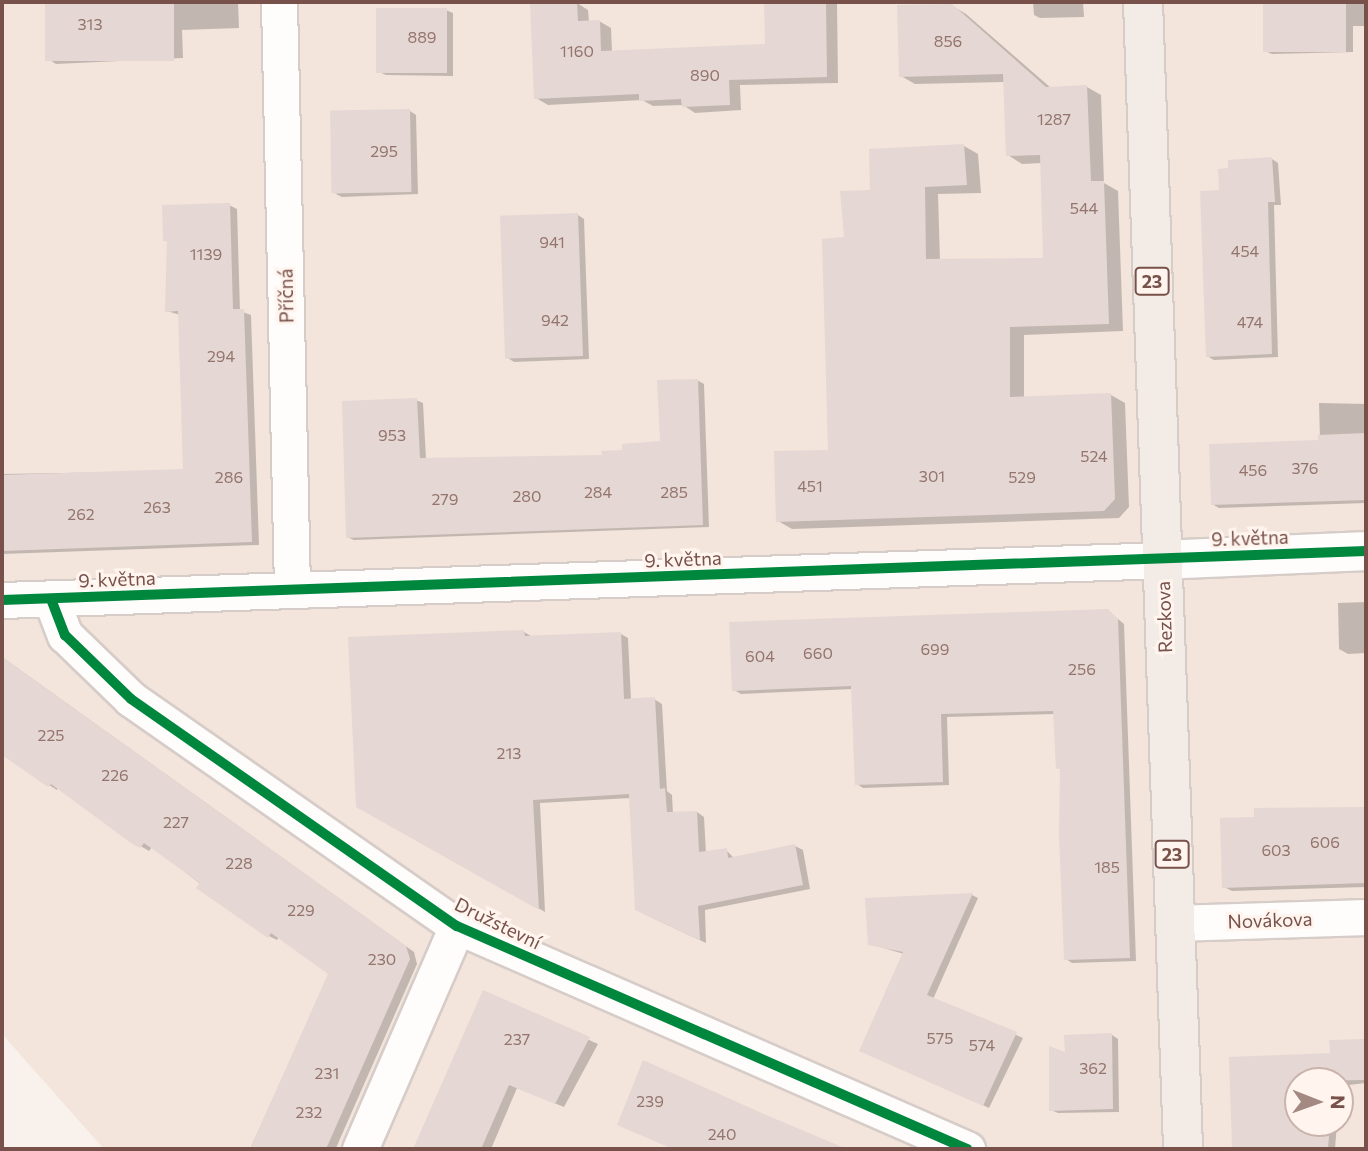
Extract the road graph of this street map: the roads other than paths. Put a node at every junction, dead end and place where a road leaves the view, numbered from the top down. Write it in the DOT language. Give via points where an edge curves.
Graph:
graph roads {
  1 [pos="279,2"];
  2 [pos="1143,2"];
  3 [pos="1366,551"];
  4 [pos="1162,559"];
  5 [pos="292,590"];
  6 [pos="51,598"];
  7 [pos="2,600"];
  8 [pos="1366,917"];
  9 [pos="1175,923"];
  10 [pos="457,926"];
  11 [pos="360,1149"];
  12 [pos="967,1149"];
  13 [pos="1182,1149"];
  1 -- 5 [label="street, Příčná"];
  2 -- 4 [label="main road, Rezkova / 23"];
  3 -- 4 [label="main road, 9. května"];
  4 -- 5 [label="street, 9. května"];
  4 -- 9 [label="main road, Rezkova / 23"];
  5 -- 6 [label="street, 9. května"];
  6 -- 7 [label="street, 9. května"];
  6 -- 10 [label="street, Družstevní" via="65,635 131,699"];
  8 -- 9 [label="street, Novákova"];
  9 -- 13 [label="main road, Rezkova / 23"];
  10 -- 11 [label="street"];
  10 -- 12 [label="street, Družstevní"];
}
